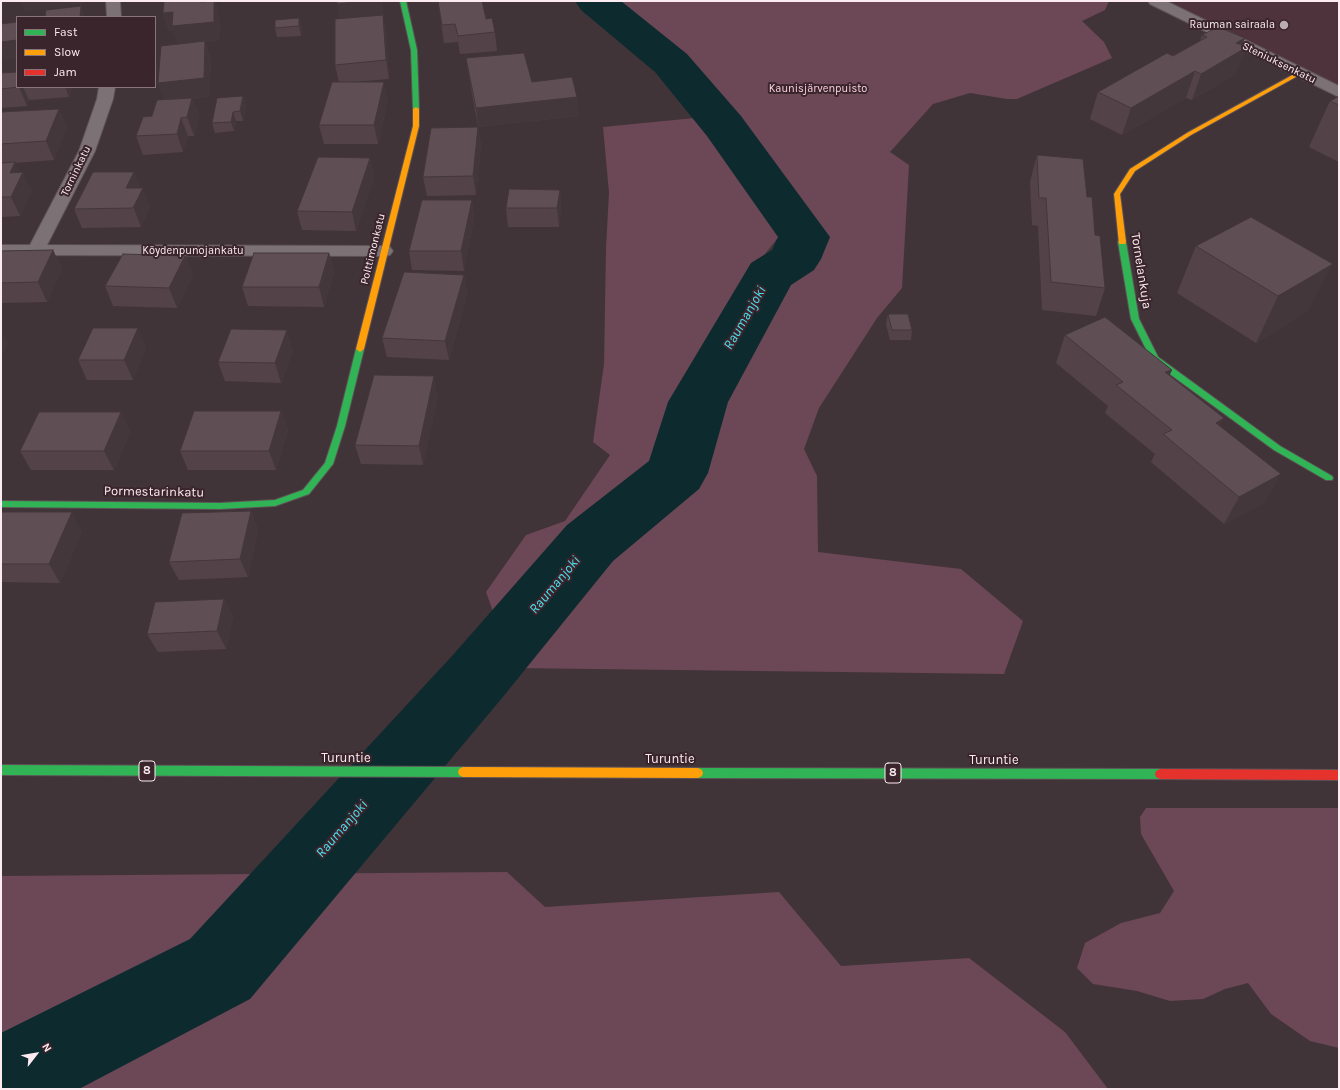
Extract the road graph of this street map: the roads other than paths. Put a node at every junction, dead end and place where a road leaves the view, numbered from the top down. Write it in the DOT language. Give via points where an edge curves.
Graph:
graph roads {
  1 [pos="113,1"];
  2 [pos="403,1"];
  3 [pos="1155,1"];
  4 [pos="114,16"];
  5 [pos="1300,73"];
  6 [pos="107,88"];
  7 [pos="1339,92"];
  8 [pos="1,250"];
  9 [pos="35,251"];
  10 [pos="384,251"];
  11 [pos="1330,478"];
  12 [pos="306,492"];
  13 [pos="1,504"];
  14 [pos="1,770"];
  15 [pos="1339,775"];
  1 -- 4 [label="street"];
  2 -- 10 [label="main road, Polttimonkatu" via="414,50 416,126"];
  3 -- 5 [label="street, Steniuksenkatu"];
  5 -- 7 [label="street, Steniuksenkatu"];
  5 -- 11 [label="main road, Tornelankuja" via="1189,134 1132,170 1117,194 1135,319 1154,359 1277,448"];
  6 -- 9 [label="street, Torninkatu" via="87,151"];
  8 -- 9 [label="street, Köydenpunojankatu"];
  9 -- 10 [label="street, Köydenpunojankatu"];
  10 -- 12 [label="main road, Polttimonkatu" via="341,426 328,464"];
  12 -- 13 [label="main road, Pormestarinkatu" via="275,503 220,506"];
  14 -- 15 [label="main road, Turuntie / 8"];
}
